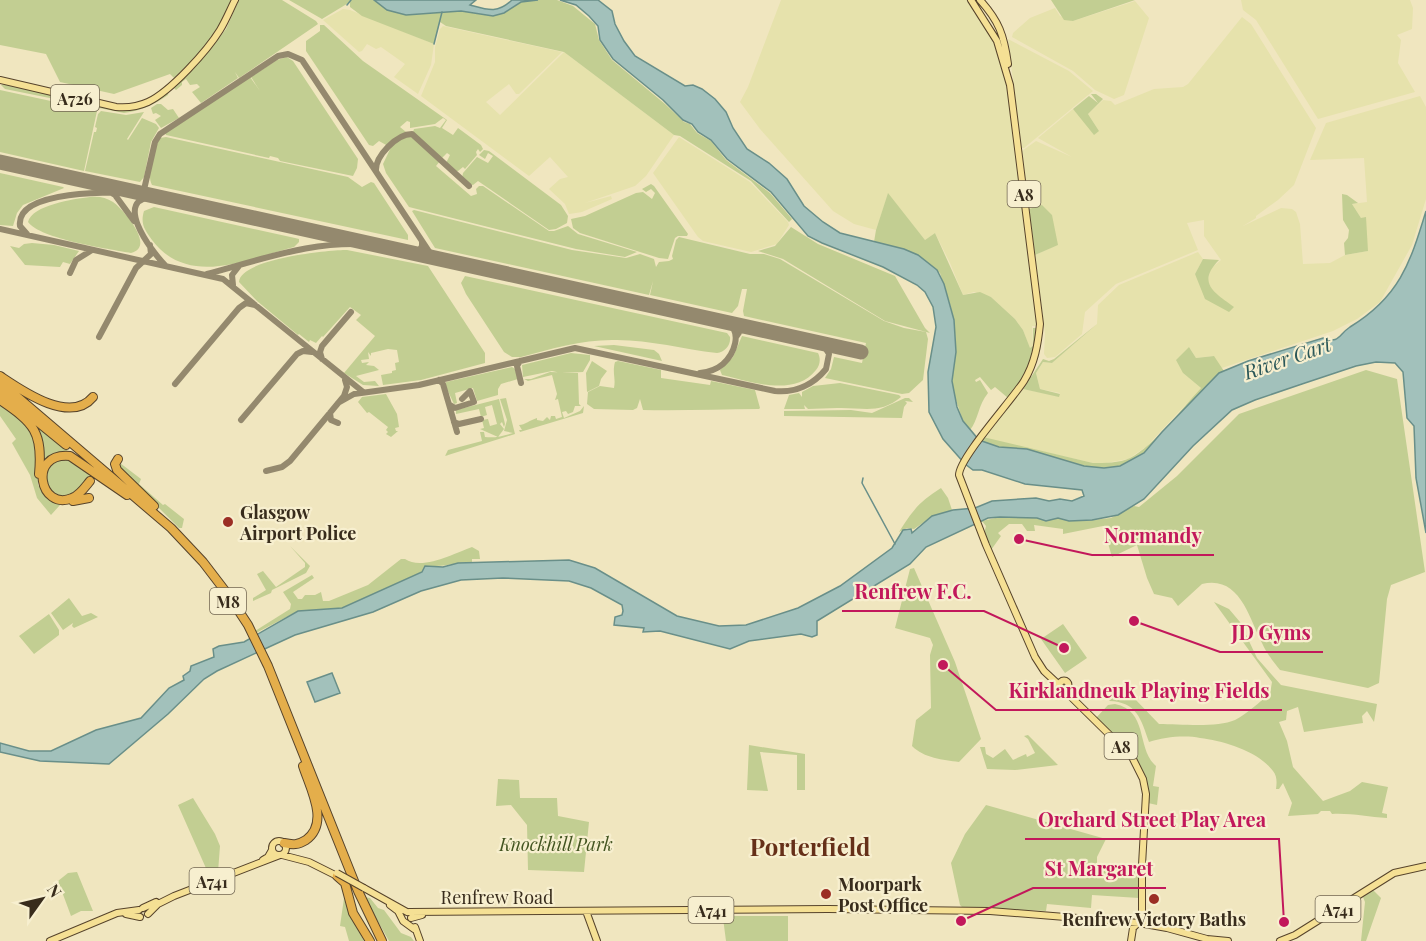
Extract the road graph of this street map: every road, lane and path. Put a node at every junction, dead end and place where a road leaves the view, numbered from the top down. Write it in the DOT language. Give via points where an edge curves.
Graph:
graph roads {
  1 [pos="235,0"];
  2 [pos="976,1"];
  3 [pos="1008,76"];
  4 [pos="0,80"];
  5 [pos="0,376"];
  6 [pos="0,388"];
  7 [pos="93,397"];
  8 [pos="0,400"];
  9 [pos="118,459"];
  10 [pos="95,468"];
  11 [pos="107,477"];
  12 [pos="90,481"];
  13 [pos="70,499"];
  14 [pos="171,528"];
  15 [pos="308,775"];
  16 [pos="284,844"];
  17 [pos="272,850"];
  18 [pos="281,855"];
  19 [pos="1426,866"];
  20 [pos="340,876"];
  21 [pos="364,893"];
  22 [pos="389,904"];
  23 [pos="143,912"];
  24 [pos="586,912"];
  25 [pos="408,916"];
  26 [pos="1139,923"];
  27 [pos="418,935"];
  28 [pos="1210,940"];
  29 [pos="50,941"];
  30 [pos="58,941"];
  31 [pos="370,941"];
  32 [pos="376,941"];
  33 [pos="382,941"];
  34 [pos="386,941"];
  35 [pos="597,941"];
  36 [pos="1131,941"];
  37 [pos="1228,941"];
  38 [pos="1280,941"];
  1 -- 4 [label="main road, A726" via="221,29 200,56 160,94 142,105 116,107"];
  2 -- 3 [label="main road, A8" via="997,41"];
  2 -- 3 [label="main road, A8" via="993,15 1005,43"];
  3 -- 26 [label="main road, A8" via="1039,307 1039,339 1023,382 960,472 979,527 1035,657 1134,760 1143,779 1143,919"];
  5 -- 7 [label="highway" via="33,397 57,406 83,405"];
  6 -- 10 [label="highway"];
  6 -- 10 [label="highway" via="66,438"];
  8 -- 13 [label="highway" via="35,432 40,449 40,482 47,496 61,502 87,495"];
  9 -- 14 [label="highway" via="117,470"];
  10 -- 11 [label="highway"];
  10 -- 13 [label="highway" via="67,455 57,456 47,464 42,475 45,488 56,498"];
  11 -- 14 [label="highway, M8"];
  11 -- 14 [label="highway, M8"];
  12 -- 13 [label="highway"];
  14 -- 15 [label="highway, M8" via="239,619 266,671"];
  14 -- 15 [label="highway, M8" via="224,588 258,644"];
  15 -- 16 [label="highway" via="317,826 300,844"];
  15 -- 21 [label="highway, M8"];
  15 -- 32 [label="highway, M8"];
  16 -- 17 [label="main road" via="276,842"];
  16 -- 18 [label="main road" via="286,851"];
  16 -- 20 [label="main road, A741" via="296,856 314,860"];
  17 -- 18 [label="main road"];
  17 -- 23 [label="main road, A741" via="266,858 195,884"];
  18 -- 20 [label="main road, A741"];
  18 -- 23 [label="main road, A741"];
  19 -- 38 [label="main road, A741" via="1394,873"];
  20 -- 21 [label="main road, A741, bridge"];
  20 -- 21 [label="main road, A741, bridge"];
  20 -- 31 [label="highway" via="353,913"];
  21 -- 22 [label="main road, A741"];
  21 -- 25 [label="main road, A741"];
  21 -- 33 [label="highway, M8"];
  21 -- 34 [label="highway"];
  22 -- 25 [label="main road, A741"];
  22 -- 27 [label="main road, A741"];
  23 -- 29 [label="main road, A741" via="117,913"];
  23 -- 30 [label="main road, A741" via="120,915"];
  24 -- 25 [label="main road, Renfrew Road / A741"];
  24 -- 26 [label="main road, A741" via="990,911"];
  24 -- 35 [label="main road"];
  25 -- 27 [label="main road, A741"];
  26 -- 28 [label="main road"];
  26 -- 36 [label="main road, A8" via="1133,928"];
  28 -- 37 [label="main road"];
}
